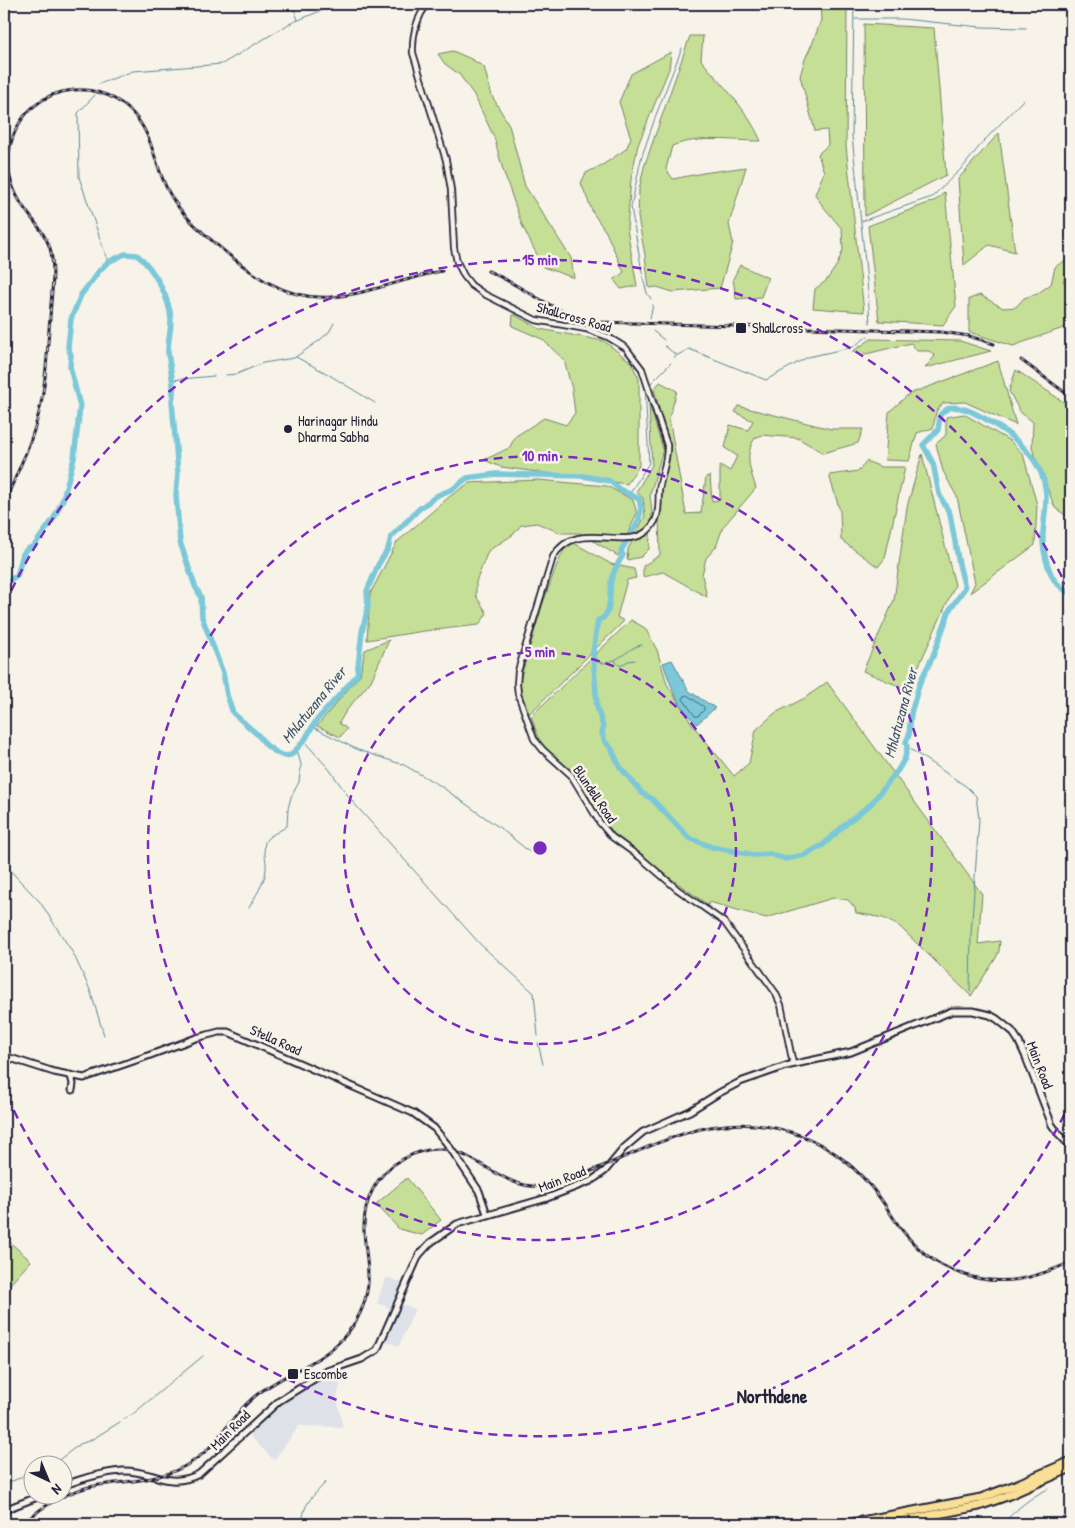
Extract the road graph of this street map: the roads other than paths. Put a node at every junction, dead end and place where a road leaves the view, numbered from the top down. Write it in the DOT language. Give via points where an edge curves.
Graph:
graph roads {
  1 [pos="427,4"];
  2 [pos="648,530"];
  3 [pos="4,1056"];
  4 [pos="793,1064"];
  5 [pos="71,1076"];
  6 [pos="72,1090"];
  7 [pos="1071,1147"];
  8 [pos="487,1214"];
  9 [pos="1071,1460"];
  10 [pos="1071,1468"];
  11 [pos="72,1482"];
  12 [pos="22,1503"];
  13 [pos="4,1510"];
  14 [pos="846,1524"];
  15 [pos="886,1524"];
  1 -- 2 [label="street, Shallcross Road" via="415,30 413,53 449,174 457,262 469,282 484,294 536,320 608,337 626,348 637,360 651,392 668,452 656,518"];
  2 -- 4 [label="street, Blundell Road" via="636,537 585,537 561,546 553,557 517,678 518,694 531,733 542,749 571,775 605,830 677,889 720,918 731,931 777,996"];
  3 -- 5 [label="main road, Stella Road"];
  4 -- 7 [label="main road, Main Road" via="851,1052 952,1011 982,1013 1005,1024 1018,1040 1052,1125"];
  4 -- 8 [label="main road, Main Road" via="735,1084 690,1111 643,1132 591,1181 547,1198"];
  5 -- 6 [label="main road"];
  5 -- 8 [label="main road, Stella Road, bridge" via="88,1076 196,1038 228,1032 413,1113 434,1128 448,1145 479,1191"];
  8 -- 11 [label="main road, Main Road" via="453,1226 422,1251 377,1350 362,1359 327,1370 278,1401 199,1474 174,1482 123,1471"];
  9 -- 14 [label="highway" via="980,1498"];
  10 -- 15 [label="highway" via="987,1503"];
  12 -- 13 [label="main road"];
}
